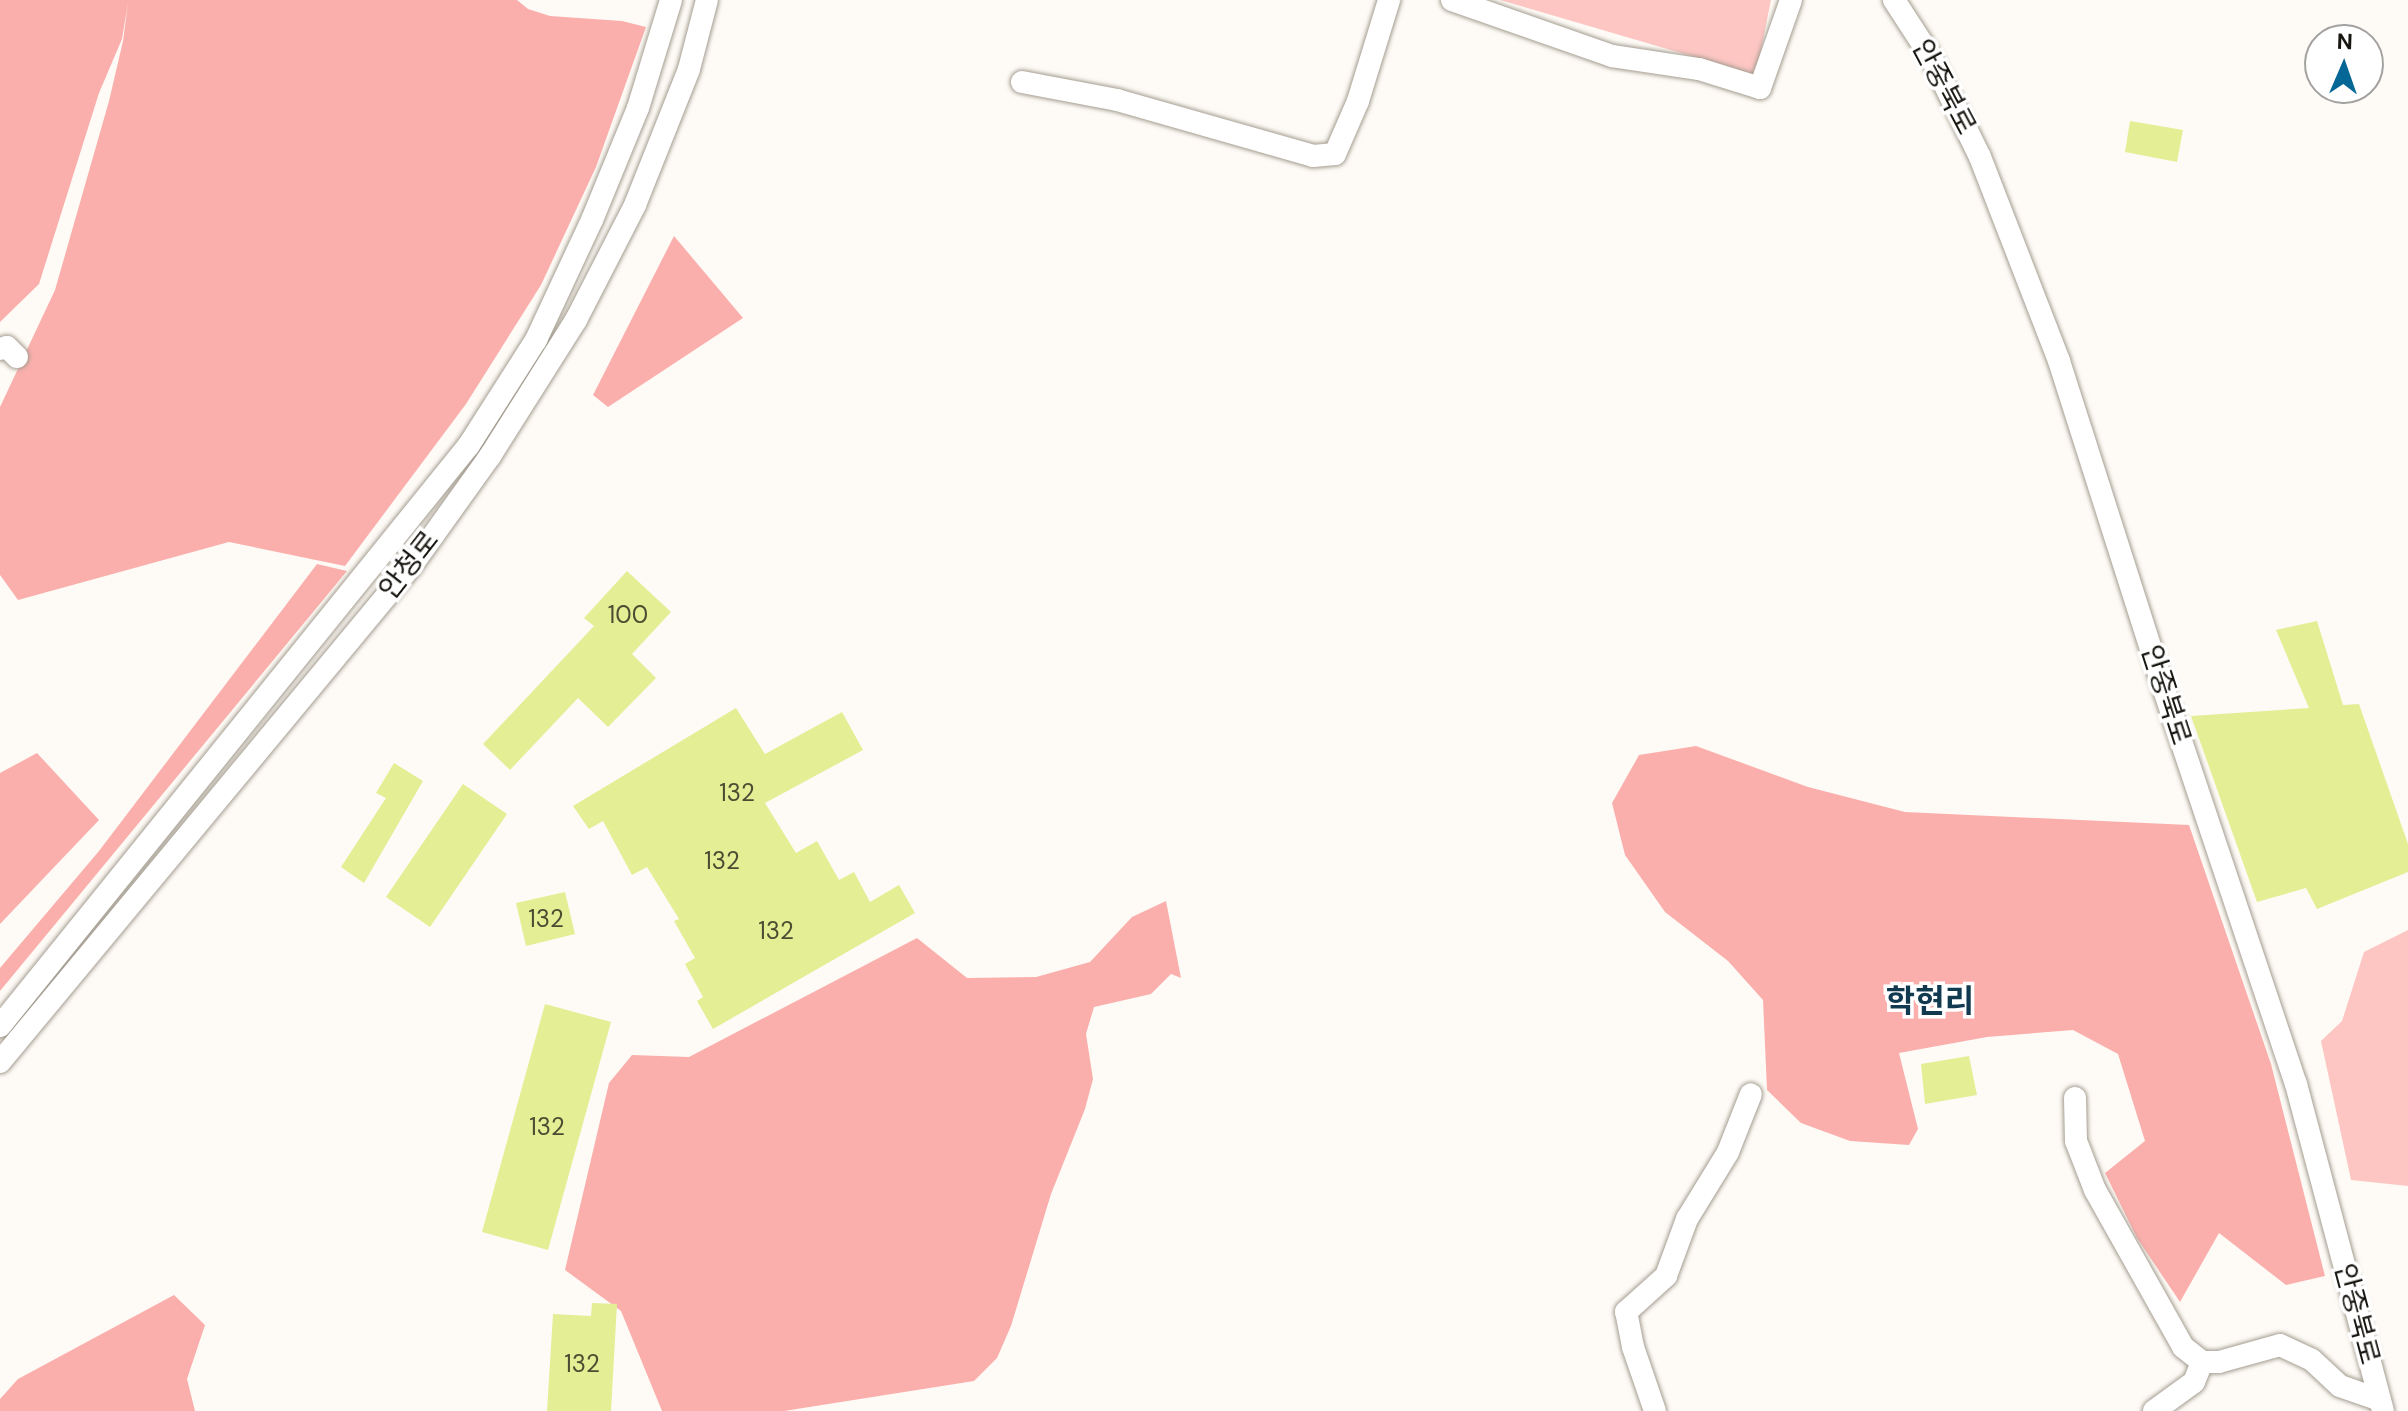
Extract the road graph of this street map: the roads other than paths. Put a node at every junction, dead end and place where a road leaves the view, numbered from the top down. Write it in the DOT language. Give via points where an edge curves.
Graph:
graph roads {
  1 [pos="671,0"];
  2 [pos="707,0"];
  3 [pos="1389,0"];
  4 [pos="1452,0"];
  5 [pos="1791,0"];
  6 [pos="1894,0"];
  7 [pos="1022,82"];
  8 [pos="0,1026"];
  9 [pos="0,1062"];
  10 [pos="1751,1094"];
  11 [pos="2075,1098"];
  12 [pos="2202,1362"];
  13 [pos="2381,1406"];
  14 [pos="1655,1411"];
  15 [pos="2154,1411"];
  1 -- 8 [label="street, 안청로" via="638,108 592,220 536,340 469,445"];
  2 -- 9 [label="street, 안청로" via="689,69 635,205 576,320 490,456 412,565"];
  3 -- 7 [label="street" via="1358,101 1335,154 1313,156 1117,100"];
  4 -- 5 [label="street" via="1612,56 1699,69 1760,88"];
  6 -- 13 [label="street, 안중북로" via="1931,57 1980,157 2059,361 2296,1084"];
  10 -- 14 [label="street" via="1728,1152 1687,1219 1666,1276 1626,1312"];
  11 -- 12 [label="street" via="2076,1141 2095,1190 2183,1347"];
  12 -- 13 [label="street" via="2280,1345 2312,1360 2340,1386"];
  12 -- 15 [label="street" via="2194,1382"];
}
